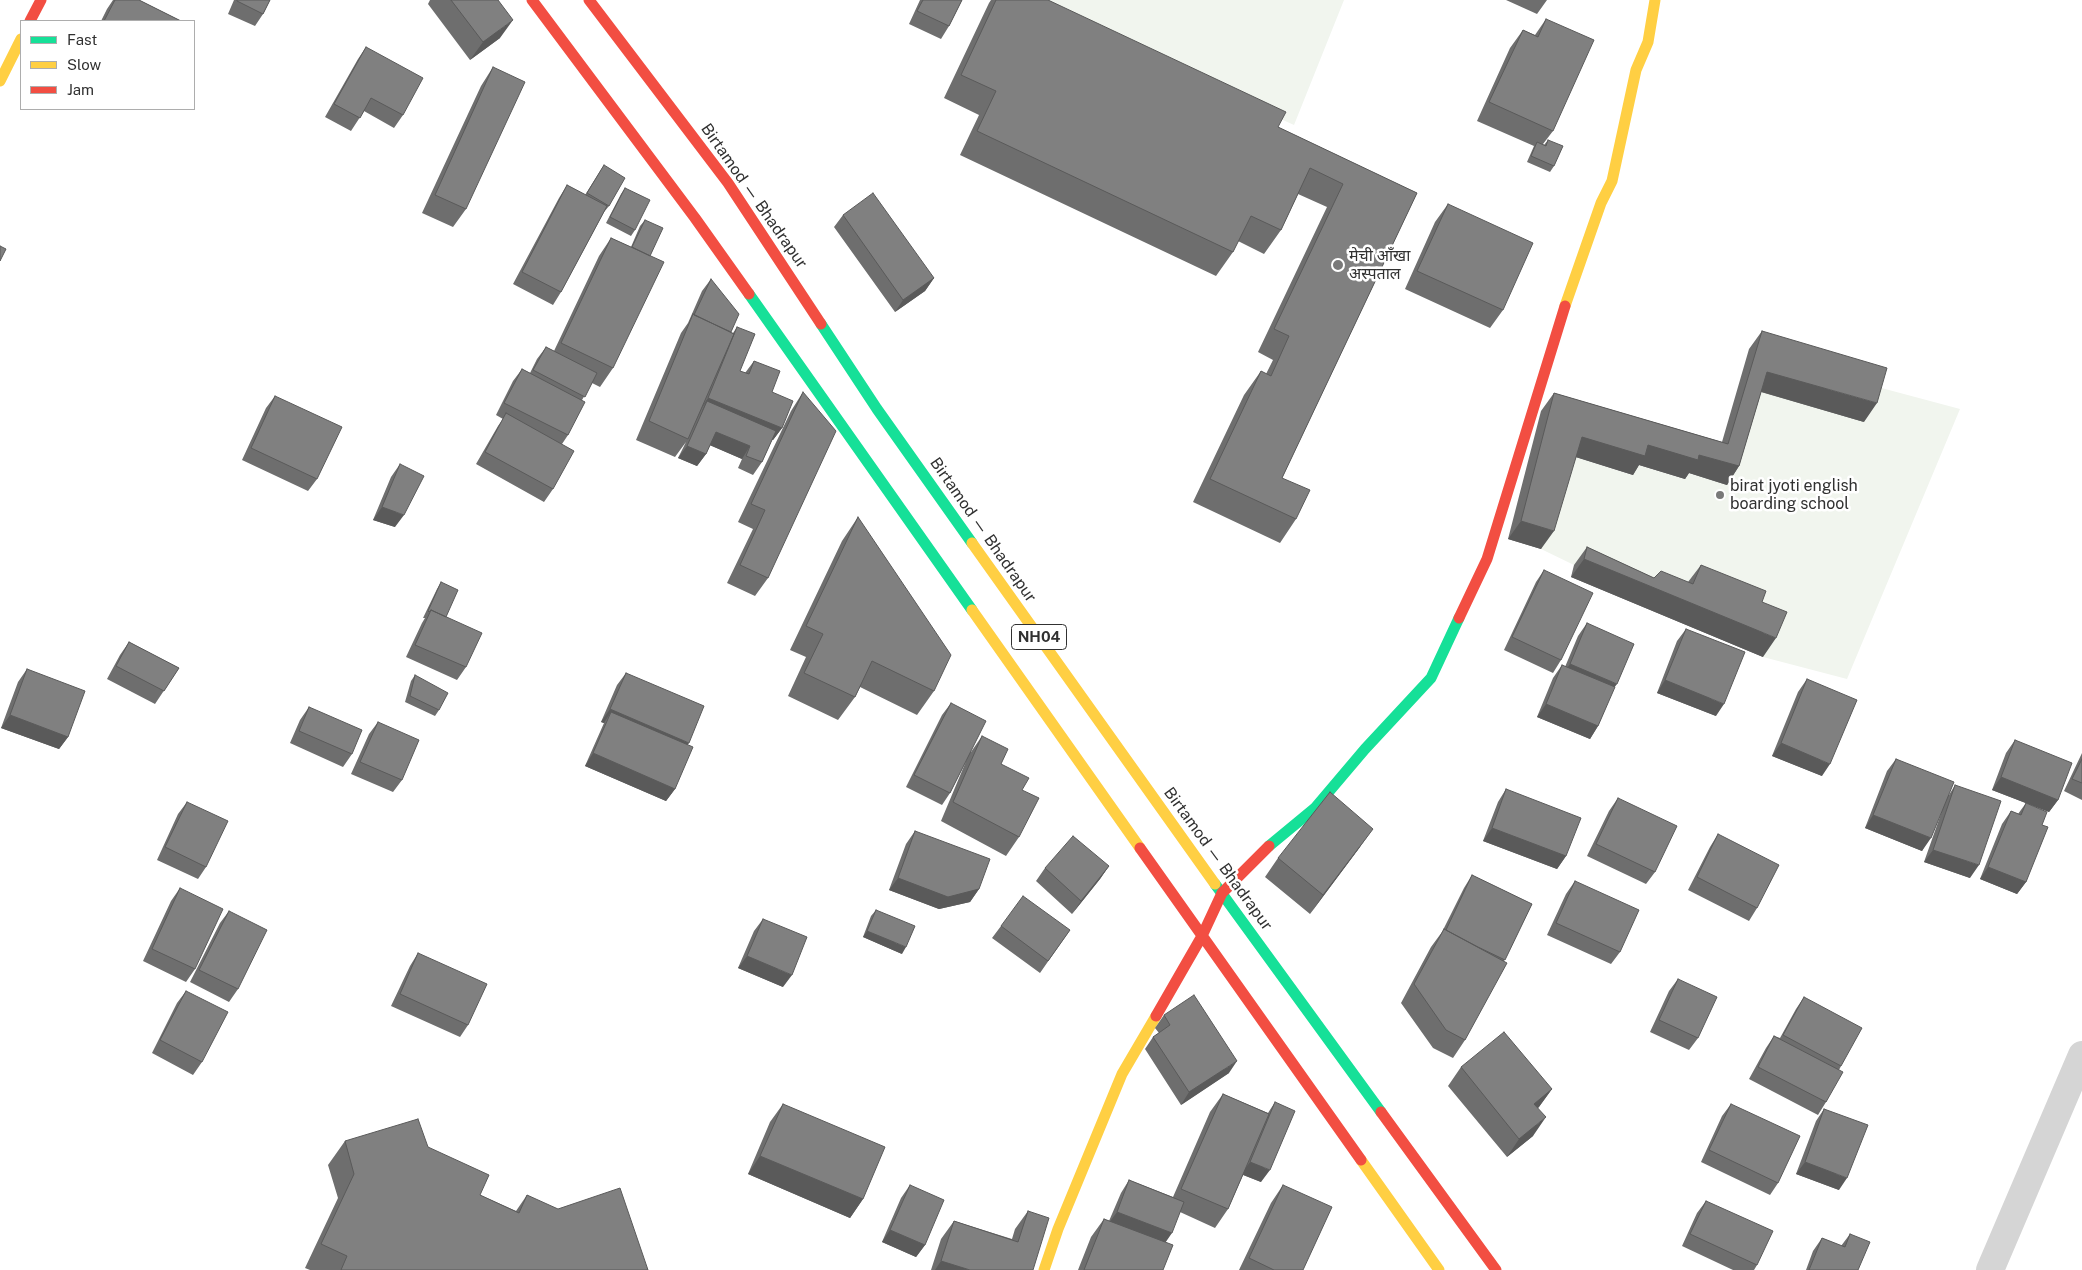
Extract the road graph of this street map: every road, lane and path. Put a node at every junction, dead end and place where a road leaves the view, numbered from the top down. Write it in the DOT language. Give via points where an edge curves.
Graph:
graph roads {
  1 [pos="41,0"];
  2 [pos="532,0"];
  3 [pos="589,0"];
  4 [pos="1656,0"];
  5 [pos="31,20"];
  6 [pos="20,41"];
  7 [pos="0,81"];
  8 [pos="1222,893"];
  9 [pos="1202,936"];
  10 [pos="2082,1055"];
  11 [pos="1044,1270"];
  12 [pos="1439,1270"];
  13 [pos="1496,1270"];
  14 [pos="1990,1270"];
  1 -- 5 [label="main road"];
  2 -- 9 [label="main road, NH04" via="846,424"];
  3 -- 8 [label="main road, Birtamod — Bhadrapur / NH04" via="728,183 873,411"];
  4 -- 8 [label="main road" via="1648,42 1636,70 1612,181 1569,294 1487,559 1431,678 1315,808 1277,838"];
  6 -- 7 [label="main road"];
  8 -- 9 [label="main road"];
  8 -- 13 [label="main road, Birtamod — Bhadrapur / NH04"];
  9 -- 11 [label="main road" via="1122,1074"];
  9 -- 12 [label="main road, NH04"];
  10 -- 14 [label="street"];
}
